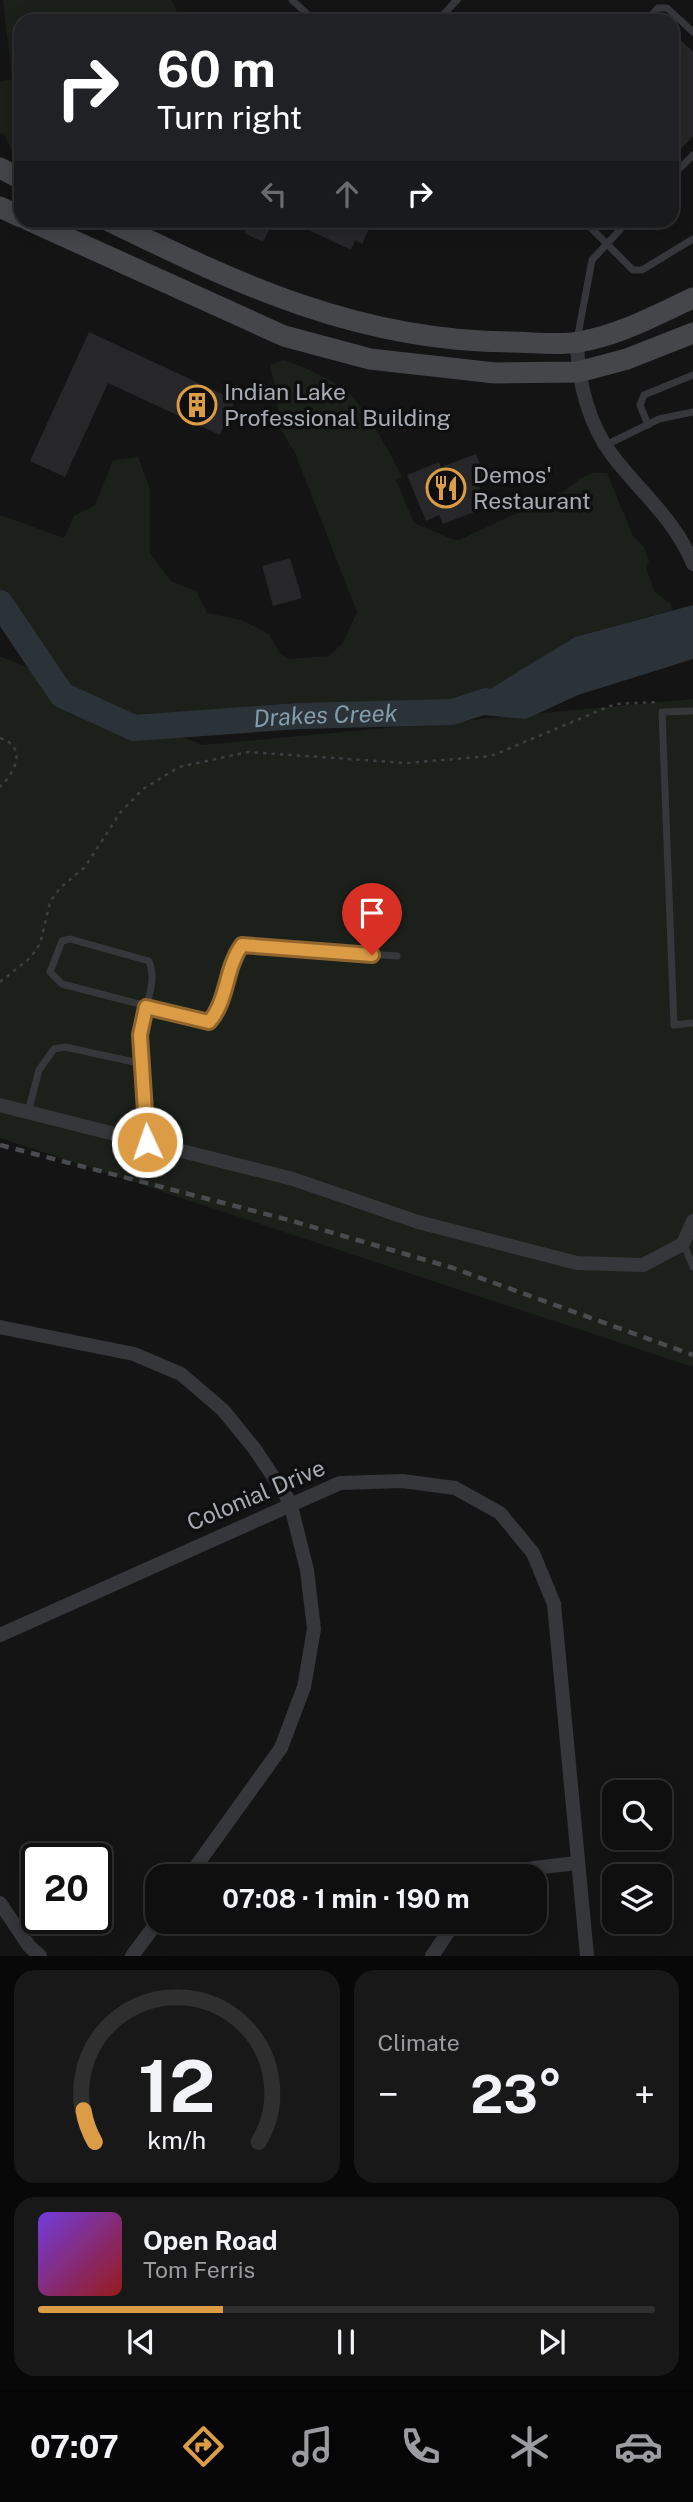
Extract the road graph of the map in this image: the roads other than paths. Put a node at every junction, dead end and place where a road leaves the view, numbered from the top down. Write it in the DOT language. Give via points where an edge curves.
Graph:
graph roads {
  1 [pos="292,0"];
  2 [pos="457,0"];
  3 [pos="307,14"];
  4 [pos="444,14"];
  5 [pos="652,14"];
  6 [pos="673,14"];
  7 [pos="679,20"];
  8 [pos="693,33"];
  9 [pos="693,155"];
  10 [pos="679,169"];
  11 [pos="47,228"];
  12 [pos="110,228"];
  13 [pos="123,228"];
  14 [pos="591,228"];
  15 [pos="621,228"];
  16 [pos="693,239"];
  17 [pos="606,244"];
  18 [pos="103,252"];
  19 [pos="693,298"];
  20 [pos="693,333"];
  21 [pos="577,342"];
  22 [pos="578,372"];
  23 [pos="693,375"];
  24 [pos="693,412"];
  25 [pos="648,425"];
  26 [pos="606,446"];
  27 [pos="693,564"];
  28 [pos="693,711"];
  29 [pos="397,956"];
  30 [pos="146,1007"];
  31 [pos="693,1023"];
  32 [pos="143,1064"];
  33 [pos="0,1105"];
  34 [pos="28,1112"];
  35 [pos="147,1142"];
  36 [pos="693,1221"];
  37 [pos="683,1244"];
  38 [pos="693,1266"];
  39 [pos="0,1327"];
  40 [pos="290,1502"];
  41 [pos="0,1635"];
  42 [pos="577,1863"];
  43 [pos="198,1864"];
  44 [pos="547,1866"];
  45 [pos="0,1903"];
  46 [pos="148,1934"];
  47 [pos="447,1934"];
  48 [pos="40,1956"];
  49 [pos="132,1956"];
  50 [pos="432,1956"];
  51 [pos="587,1956"];
  1 -- 3 [label="lane"];
  2 -- 4 [label="lane"];
  5 -- 6 [label="lane" via="667,8"];
  7 -- 8 [label="lane"];
  9 -- 10 [label="lane"];
  11 -- 18 [label="main road"];
  12 -- 18 [label="main road"];
  13 -- 21 [label="main road" via="242,284 376,328 481,342"];
  14 -- 17 [label="lane"];
  15 -- 17 [label="lane"];
  16 -- 17 [label="lane" via="642,270 633,270"];
  17 -- 21 [label="lane" via="592,260"];
  18 -- 22 [label="main road" via="284,336 370,359 495,373"];
  19 -- 21 [label="main road" via="621,331"];
  20 -- 22 [label="main road"];
  21 -- 22 [label="street"];
  22 -- 26 [label="street"];
  23 -- 25 [label="lane" via="644,396 640,405"];
  24 -- 25 [label="lane"];
  25 -- 26 [label="lane"];
  26 -- 27 [label="street" via="667,516"];
  28 -- 31 [label="lane" via="662,712 674,1024"];
  29 -- 30 [label="lane" via="242,945 209,1022"];
  30 -- 30 [label="lane" via="154,972 149,961 70,939 62,941 52,964 52,978"];
  30 -- 32 [label="lane" via="140,1035"];
  32 -- 34 [label="lane" via="65,1047 54,1049 39,1070"];
  32 -- 35 [label="lane"];
  33 -- 34 [label="street"];
  34 -- 35 [label="street"];
  35 -- 37 [label="street" via="293,1179 418,1222 577,1263 643,1265"];
  36 -- 37 [label="street"];
  37 -- 38 [label="lane"];
  39 -- 40 [label="street" via="134,1354 181,1374 223,1410"];
  40 -- 41 [label="street, Colonial Drive"];
  40 -- 42 [label="street, Colonial Drive" via="340,1483 402,1481 455,1488 500,1513 533,1553 554,1604"];
  40 -- 43 [label="street" via="307,1570 314,1629 304,1687 281,1748"];
  42 -- 44 [label="street"];
  42 -- 51 [label="street, Colonial Drive"];
  45 -- 48 [label="street"];
  46 -- 49 [label="street"];
  47 -- 50 [label="street"];
}
